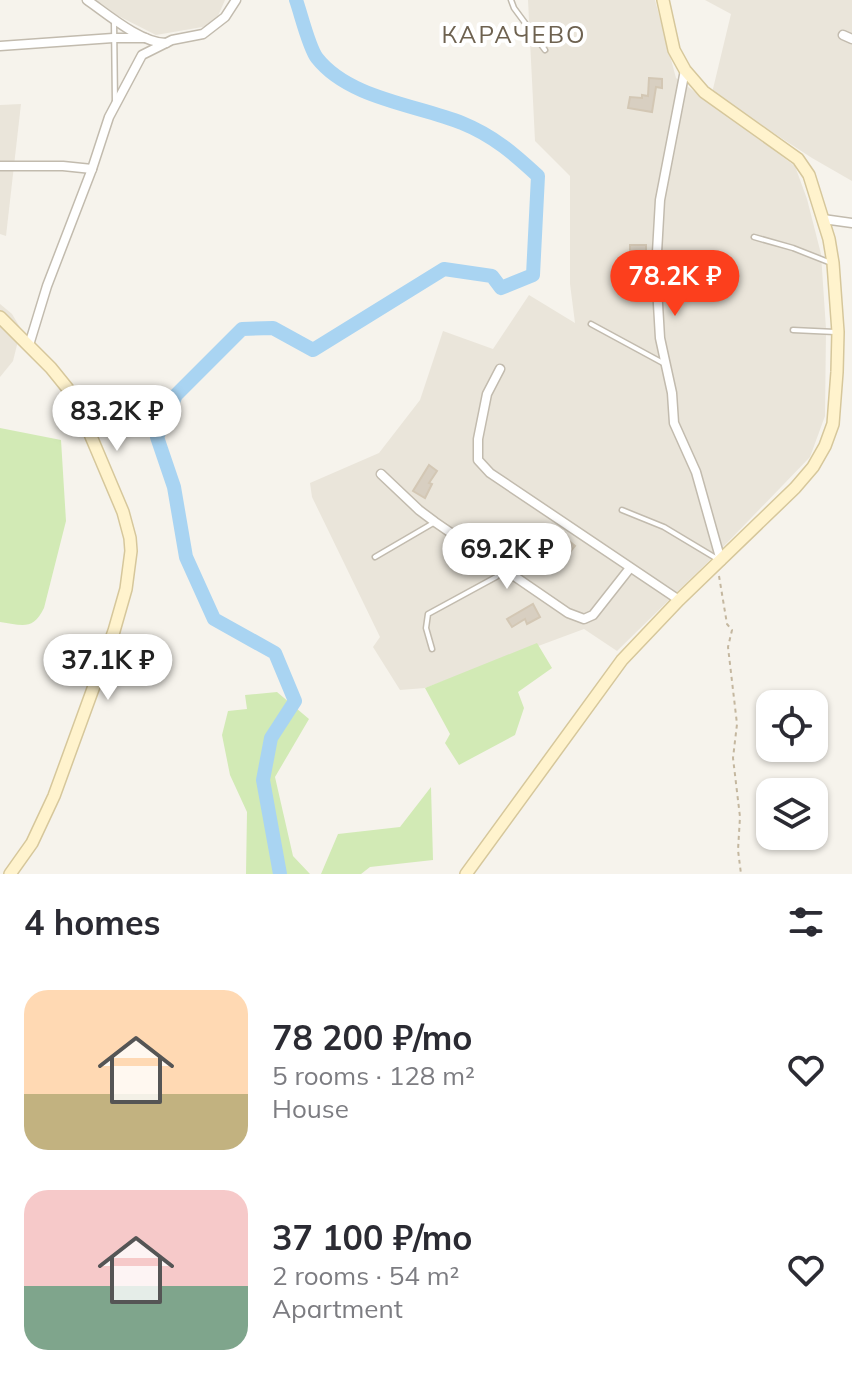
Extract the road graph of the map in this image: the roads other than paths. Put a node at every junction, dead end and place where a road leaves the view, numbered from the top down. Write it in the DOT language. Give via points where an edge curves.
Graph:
graph roads {
  1 [pos="87,0"];
  2 [pos="236,0"];
  3 [pos="511,0"];
  4 [pos="663,0"];
  5 [pos="114,19"];
  6 [pos="113,38"];
  7 [pos="145,38"];
  8 [pos="166,43"];
  9 [pos="0,46"];
  10 [pos="545,50"];
  11 [pos="685,70"];
  12 [pos="115,107"];
  13 [pos="0,166"];
  14 [pos="92,169"];
  15 [pos="823,219"];
  16 [pos="852,223"];
  17 [pos="754,237"];
  18 [pos="833,263"];
  19 [pos="0,317"];
  20 [pos="591,324"];
  21 [pos="793,330"];
  22 [pos="838,332"];
  23 [pos="29,345"];
  24 [pos="665,364"];
  25 [pos="500,369"];
  26 [pos="381,474"];
  27 [pos="622,510"];
  28 [pos="435,522"];
  29 [pos="375,557"];
  30 [pos="721,561"];
  31 [pos="630,568"];
  32 [pos="504,569"];
  33 [pos="679,600"];
  34 [pos="432,649"];
  35 [pos="10,874"];
  36 [pos="466,874"];
  1 -- 5 [label="street"];
  2 -- 8 [label="street" via="203,34"];
  3 -- 10 [label="lane"];
  4 -- 11 [label="street" via="674,50"];
  5 -- 6 [label="lane"];
  5 -- 7 [label="street"];
  6 -- 7 [label="street"];
  6 -- 9 [label="street"];
  6 -- 12 [label="lane"];
  7 -- 8 [label="street"];
  8 -- 12 [label="street" via="142,55"];
  11 -- 15 [label="street" via="704,92 798,159"];
  11 -- 24 [label="street" via="660,200 656,270"];
  12 -- 14 [label="street"];
  13 -- 14 [label="street"];
  14 -- 23 [label="street"];
  15 -- 16 [label="street"];
  15 -- 18 [label="street"];
  17 -- 18 [label="lane"];
  18 -- 22 [label="street"];
  19 -- 23 [label="street"];
  20 -- 24 [label="lane"];
  21 -- 22 [label="lane"];
  22 -- 30 [label="street" via="836,398 825,446 795,488"];
  23 -- 35 [label="street" via="79,408 123,512 130,566 111,642 54,796"];
  24 -- 30 [label="street" via="674,423 696,472"];
  25 -- 31 [label="street" via="487,394 478,460"];
  26 -- 28 [label="street"];
  27 -- 30 [label="lane" via="664,527"];
  28 -- 29 [label="lane"];
  28 -- 32 [label="street"];
  30 -- 33 [label="street"];
  31 -- 32 [label="street" via="593,615 584,619"];
  31 -- 33 [label="street"];
  32 -- 34 [label="lane" via="428,614"];
  33 -- 36 [label="street" via="622,660"];
}
